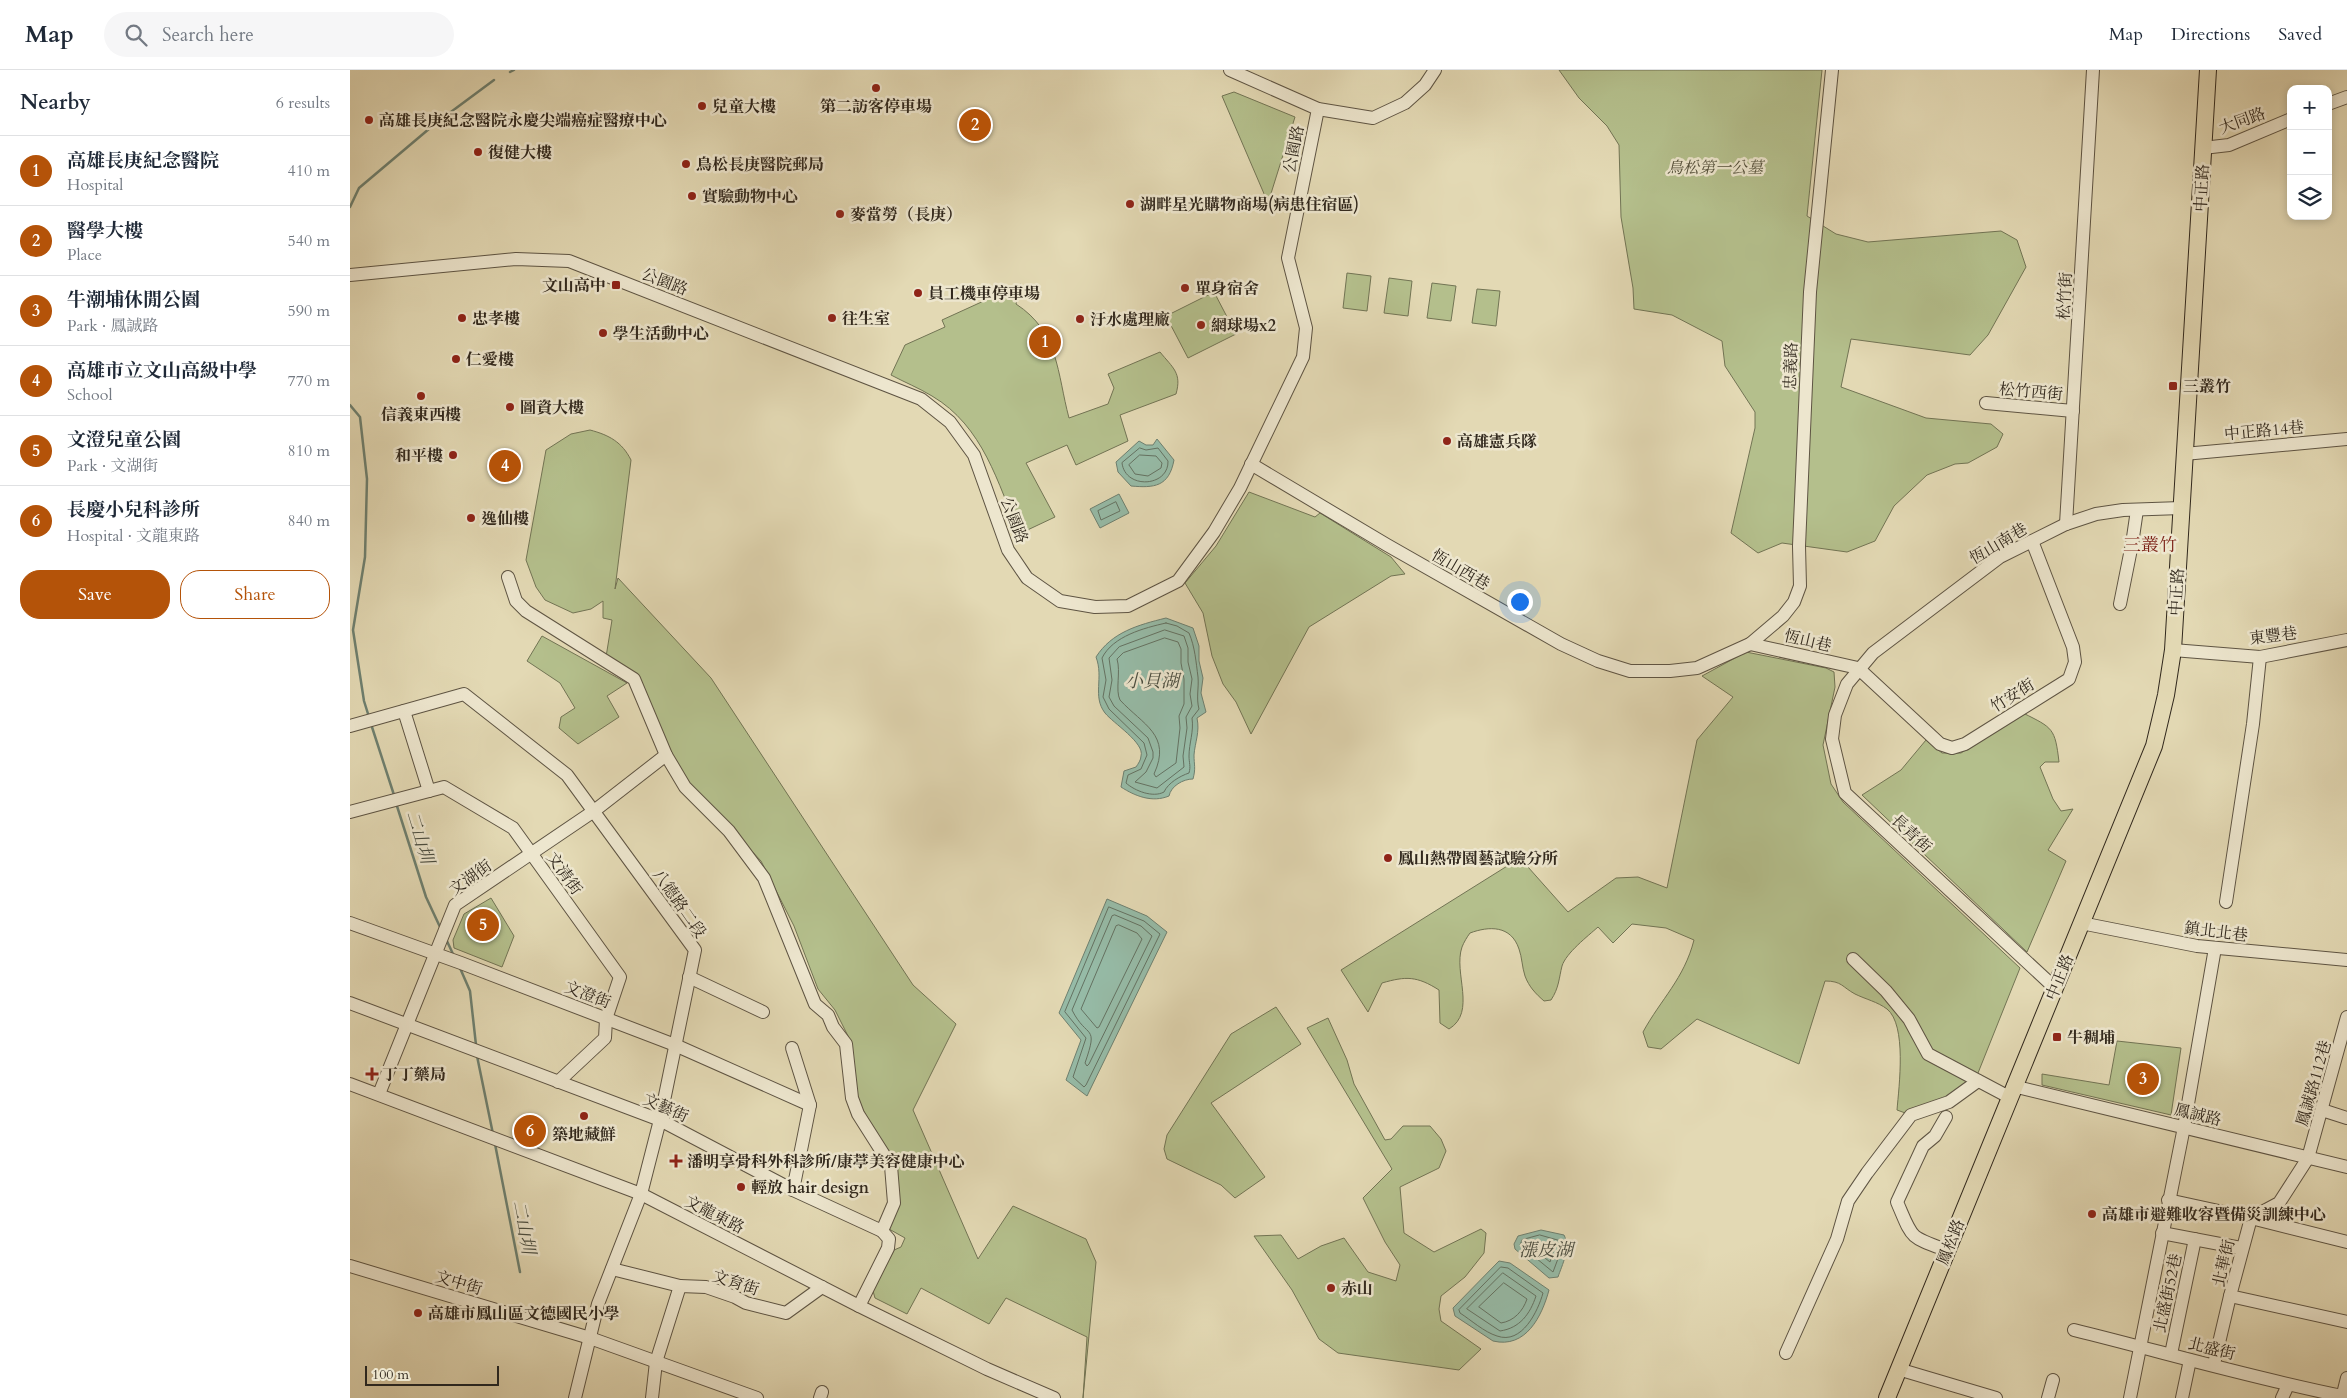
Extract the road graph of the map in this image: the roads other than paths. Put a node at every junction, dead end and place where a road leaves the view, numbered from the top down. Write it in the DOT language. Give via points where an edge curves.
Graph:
graph roads {
  1 [pos="1230,70"];
  2 [pos="1435,70"];
  3 [pos="1832,70"];
  4 [pos="2093,70"];
  5 [pos="2208,70"];
  6 [pos="2347,98"];
  7 [pos="2332,103"];
  8 [pos="1318,109"];
  9 [pos="2287,121"];
  10 [pos="2203,148"];
  11 [pos="350,275"];
  12 [pos="1986,403"];
  13 [pos="2073,411"];
  14 [pos="2347,439"];
  15 [pos="2184,454"];
  16 [pos="1251,464"];
  17 [pos="2180,508"];
  18 [pos="2137,510"];
  19 [pos="2066,524"];
  20 [pos="2032,541"];
  21 [pos="508,577"];
  22 [pos="2120,604"];
  23 [pos="2347,640"];
  24 [pos="1750,644"];
  25 [pos="2173,650"];
  26 [pos="2260,656"];
  27 [pos="1858,668"];
  28 [pos="404,711"];
  29 [pos="350,726"];
  30 [pos="666,755"];
  31 [pos="429,791"];
  32 [pos="594,811"];
  33 [pos="350,812"];
  34 [pos="532,854"];
  35 [pos="2226,902"];
  36 [pos="350,923"];
  37 [pos="2081,923"];
  38 [pos="2215,948"];
  39 [pos="436,954"];
  40 [pos="1853,959"];
  41 [pos="2347,963"];
  42 [pos="689,977"];
  43 [pos="2055,988"];
  44 [pos="350,1003"];
  45 [pos="763,1012"];
  46 [pos="2347,1017"];
  47 [pos="606,1019"];
  48 [pos="408,1024"];
  49 [pos="2345,1031"];
  50 [pos="675,1045"];
  51 [pos="792,1048"];
  52 [pos="1978,1081"];
  53 [pos="558,1082"];
  54 [pos="350,1084"];
  55 [pos="2011,1091"];
  56 [pos="379,1094"];
  57 [pos="810,1105"];
  58 [pos="2322,1110"];
  59 [pos="1946,1117"];
  60 [pos="2347,1118"];
  61 [pos="660,1120"];
  62 [pos="2184,1127"];
  63 [pos="2308,1158"];
  64 [pos="2347,1167"];
  65 [pos="793,1190"];
  66 [pos="641,1194"];
  67 [pos="2168,1200"];
  68 [pos="2251,1218"];
  69 [pos="882,1231"];
  70 [pos="2162,1233"];
  71 [pos="2195,1239"];
  72 [pos="2347,1242"];
  73 [pos="2241,1248"];
  74 [pos="1946,1250"];
  75 [pos="350,1266"];
  76 [pos="612,1269"];
  77 [pos="680,1286"];
  78 [pos="822,1287"];
  79 [pos="2230,1296"];
  80 [pos="859,1306"];
  81 [pos="2347,1322"];
  82 [pos="2074,1330"];
  83 [pos="590,1338"];
  84 [pos="2139,1346"];
  85 [pos="1786,1353"];
  86 [pos="2171,1354"];
  87 [pos="2190,1360"];
  88 [pos="656,1362"];
  89 [pos="2214,1364"];
  90 [pos="1898,1369"];
  91 [pos="2347,1378"];
  92 [pos="2052,1380"];
  93 [pos="2288,1385"];
  94 [pos="1981,1396"];
  95 [pos="2342,1397"];
  96 [pos="575,1398"];
  97 [pos="652,1398"];
  98 [pos="757,1398"];
  99 [pos="1054,1398"];
  100 [pos="1886,1398"];
  101 [pos="1996,1398"];
  102 [pos="2048,1398"];
  103 [pos="2130,1398"];
  104 [pos="2182,1398"];
  105 [pos="2282,1398"];
  1 -- 8 [label="street"];
  2 -- 8 [label="street, 公園路" via="1425,85 1405,103 1373,118"];
  3 -- 24 [label="street, 忠義路" via="1810,292 1800,586 1794,602 1783,616"];
  4 -- 13 [label="street, 松竹街"];
  5 -- 10 [label="main road, 中正路"];
  6 -- 7 [label="street"];
  8 -- 16 [label="street, 公園路" via="1288,258 1306,328 1303,357"];
  9 -- 10 [label="street, 大同路" via="2229,145"];
  10 -- 15 [label="main road, 中正路"];
  11 -- 16 [label="street, 公園路" via="516,259 569,261 921,399 950,422 974,455 1008,550 1027,578 1060,600 1095,607 1128,606 1178,580 1214,532"];
  12 -- 13 [label="street, 松竹西街"];
  13 -- 19 [label="street, 松竹街"];
  14 -- 15 [label="street, 中正路14巷"];
  15 -- 17 [label="main road, 中正路"];
  16 -- 24 [label="street, 恆山西巷" via="1561,644 1598,661 1630,671 1670,672 1697,668"];
  17 -- 18 [label="street, 恆山南巷"];
  17 -- 25 [label="main road, 中正路"];
  18 -- 19 [label="street, 恆山南巷" via="2096,514"];
  18 -- 22 [label="street"];
  19 -- 20 [label="street, 恆山南巷"];
  20 -- 27 [label="street, 恆山南巷" via="2000,557 1873,652"];
  20 -- 27 [label="street, 竹安街" via="2073,647 2075,662 2069,680 1965,744 1952,748 1940,744"];
  21 -- 30 [label="street" via="516,601 526,611 634,680"];
  23 -- 26 [label="street, 東豐巷"];
  24 -- 27 [label="street, 恆山巷"];
  25 -- 26 [label="street, 東豐巷"];
  25 -- 37 [label="main road, 中正路" via="2154,746"];
  26 -- 35 [label="street"];
  27 -- 43 [label="street, 長青街" via="1846,684 1835,715 1832,739 1844,792"];
  28 -- 29 [label="street, 八德路二段"];
  28 -- 31 [label="street"];
  28 -- 32 [label="street, 八德路二段" via="464,694 567,775"];
  30 -- 32 [label="street, 文湖街"];
  30 -- 69 [label="street" via="685,787 729,831 764,878 815,1004 828,1015 846,1044 852,1098 858,1114 891,1166 894,1203"];
  31 -- 33 [label="street, 文清街"];
  31 -- 34 [label="street, 文清街" via="444,787 514,828"];
  32 -- 34 [label="street, 文湖街"];
  32 -- 42 [label="street, 八德路二段" via="695,950"];
  34 -- 39 [label="street, 文湖街" via="455,904"];
  34 -- 47 [label="street, 文清街" via="620,977"];
  36 -- 39 [label="street, 文澄街"];
  37 -- 38 [label="street, 鎮北北巷"];
  37 -- 43 [label="main road, 中正路"];
  38 -- 41 [label="street, 鎮北北巷"];
  38 -- 62 [label="street"];
  39 -- 47 [label="street, 文澄街"];
  39 -- 48 [label="street, 文湖街"];
  40 -- 52 [label="street, 鳳誠路" via="1886,990 1909,1019 1928,1054"];
  42 -- 45 [label="street"];
  42 -- 50 [label="street, 八德路二段"];
  43 -- 55 [label="main road, 中正路"];
  44 -- 48 [label="street, 文藝街"];
  46 -- 49 [label="street, 鳳誠路112巷"];
  47 -- 50 [label="street, 文澄街"];
  47 -- 53 [label="street, 文清街" via="605,1038"];
  48 -- 53 [label="street, 文藝街"];
  48 -- 56 [label="street, 文湖街"];
  49 -- 58 [label="street, 鳳誠路112巷"];
  50 -- 57 [label="street, 文澄街"];
  50 -- 61 [label="street, 八德路二段"];
  51 -- 57 [label="street"];
  52 -- 55 [label="street, 鳳誠路"];
  52 -- 85 [label="street" via="1949,1102 1911,1115 1867,1173 1848,1201 1837,1239"];
  53 -- 61 [label="street, 文藝街"];
  54 -- 56 [label="street, 文龍東路"];
  55 -- 62 [label="street, 鳳誠路"];
  55 -- 74 [label="main road, 鳳松路"];
  56 -- 66 [label="street, 文龍東路"];
  57 -- 65 [label="street"];
  58 -- 60 [label="street"];
  58 -- 63 [label="street, 鳳誠路112巷"];
  59 -- 74 [label="street" via="1935,1136 1923,1146 1896,1202 1906,1227 1916,1239"];
  61 -- 65 [label="street, 文藝街"];
  61 -- 66 [label="street, 八德路二段"];
  62 -- 63 [label="street, 鳳誠路"];
  62 -- 67 [label="street"];
  63 -- 64 [label="street, 鳳誠路"];
  63 -- 68 [label="street, 鳳誠路112巷" via="2279,1203"];
  65 -- 69 [label="street, 文藝街"];
  66 -- 76 [label="street, 八德路二段"];
  66 -- 78 [label="street, 文龍東路"];
  67 -- 68 [label="street"];
  67 -- 70 [label="street"];
  68 -- 72 [label="street"];
  68 -- 73 [label="street, 北華街"];
  69 -- 80 [label="street" via="889,1239 888,1248"];
  70 -- 71 [label="street"];
  70 -- 84 [label="street"];
  71 -- 73 [label="street"];
  71 -- 86 [label="street, 北盛街52巷"];
  73 -- 79 [label="street, 北華街"];
  74 -- 90 [label="main road, 鳳松路"];
  75 -- 83 [label="street, 文中街"];
  76 -- 77 [label="street"];
  76 -- 83 [label="street, 八德路二段" via="598,1304"];
  77 -- 78 [label="street, 文育街" via="706,1287 746,1303 786,1313"];
  77 -- 88 [label="street"];
  78 -- 80 [label="street, 文龍東路"];
  79 -- 81 [label="street, 北華街"];
  79 -- 89 [label="street"];
  80 -- 99 [label="street, 文龍東路"];
  82 -- 84 [label="street, 北盛街"];
  83 -- 88 [label="street, 文中街"];
  83 -- 96 [label="street, 八德路二段"];
  84 -- 86 [label="street, 北盛街"];
  84 -- 103 [label="street"];
  86 -- 87 [label="street, 北盛街"];
  87 -- 89 [label="street, 北盛街"];
  87 -- 104 [label="street"];
  88 -- 97 [label="street"];
  88 -- 98 [label="street, 文中街"];
  89 -- 93 [label="street, 北盛街"];
  90 -- 94 [label="street"];
  90 -- 100 [label="main road, 鳳松路"];
  91 -- 95 [label="street"];
  92 -- 102 [label="street"];
  93 -- 95 [label="street, 北盛街"];
  93 -- 105 [label="street"];
  94 -- 101 [label="street"];
}
